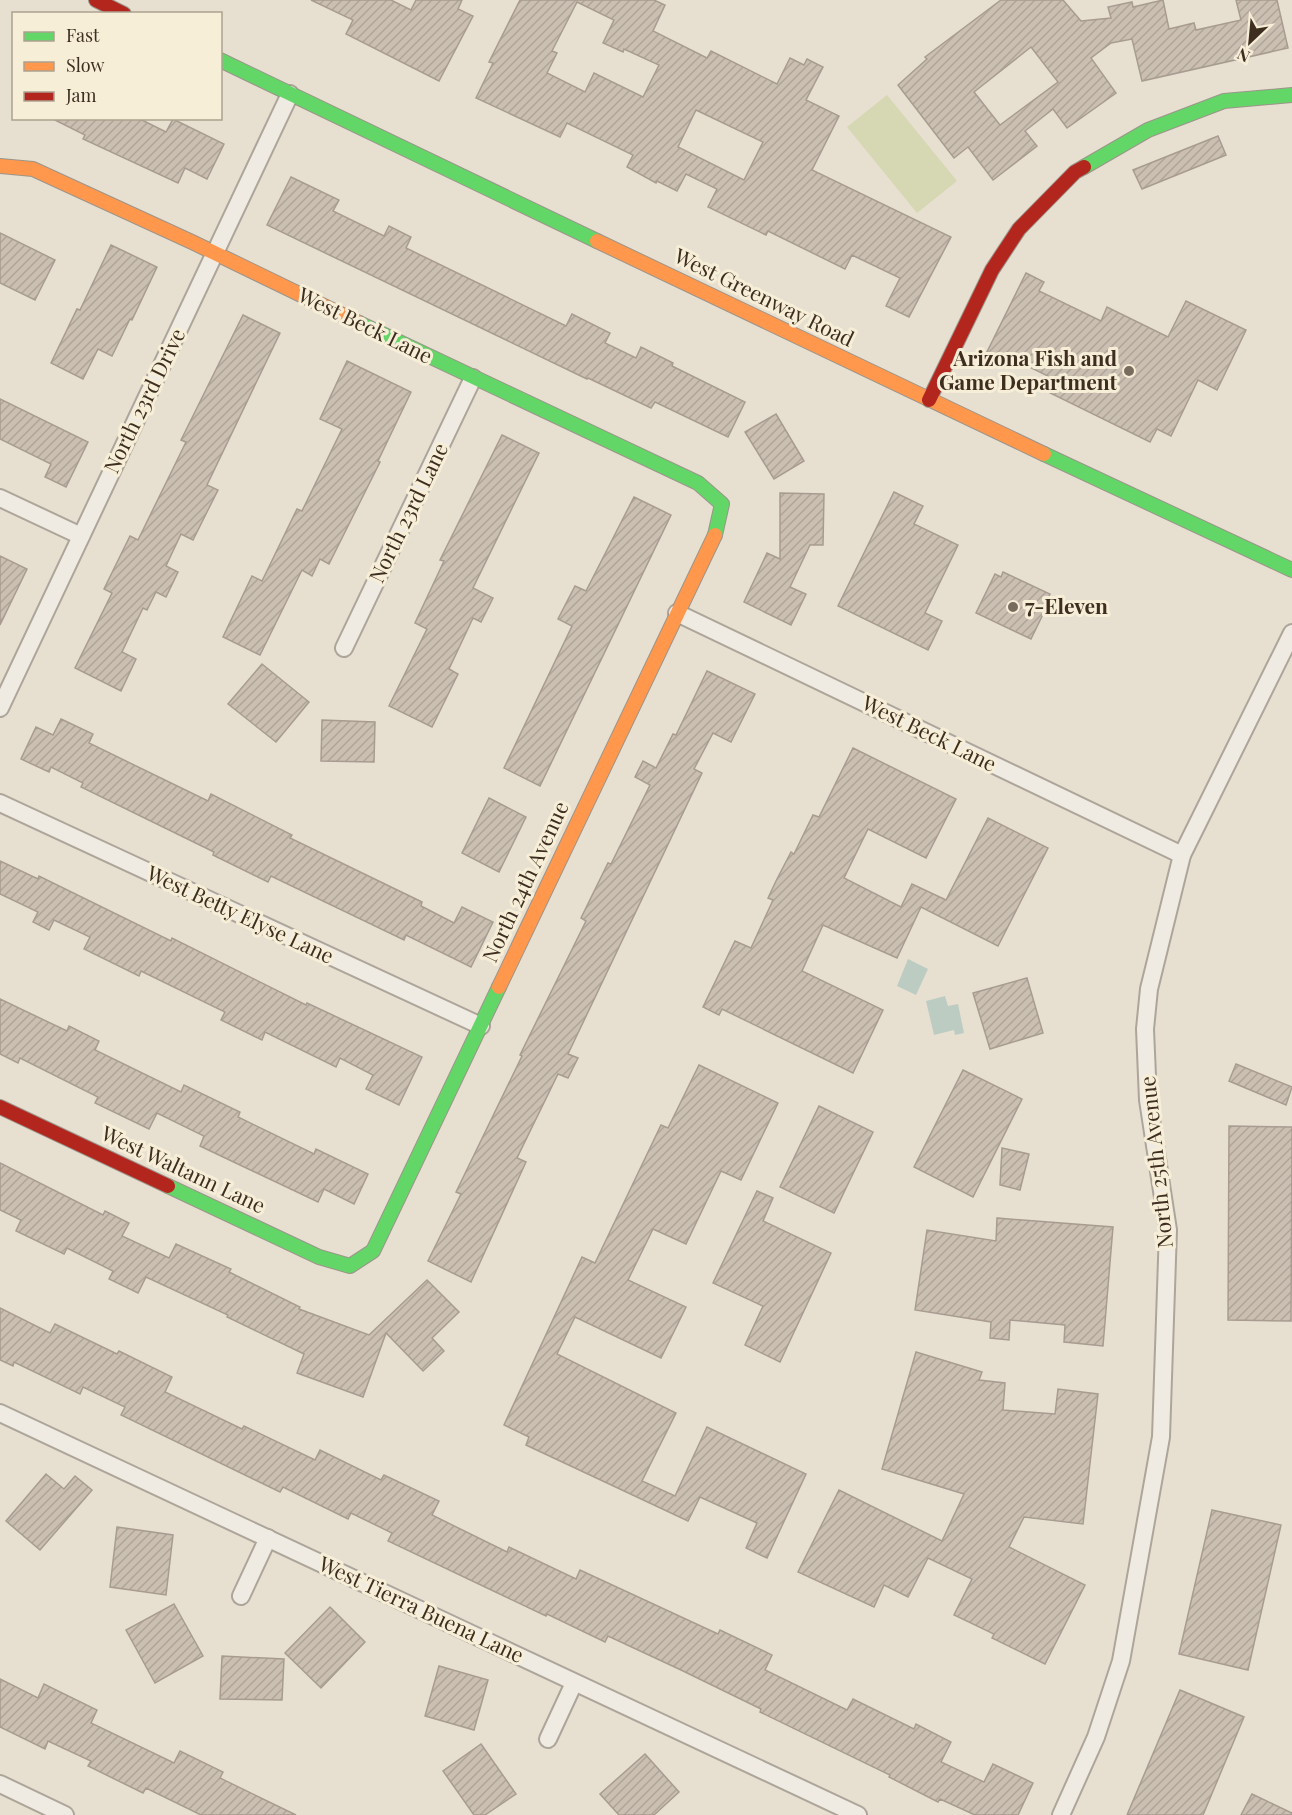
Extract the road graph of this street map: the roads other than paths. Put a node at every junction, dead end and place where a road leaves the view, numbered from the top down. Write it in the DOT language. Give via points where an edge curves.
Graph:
graph roads {
  1 [pos="96,0"];
  2 [pos="120,12"];
  3 [pos="222,61"];
  4 [pos="290,94"];
  5 [pos="1292,95"];
  6 [pos="0,166"];
  7 [pos="216,254"];
  8 [pos="473,378"];
  9 [pos="929,400"];
  10 [pos="0,498"];
  11 [pos="722,504"];
  12 [pos="81,536"];
  13 [pos="1292,570"];
  14 [pos="677,614"];
  15 [pos="1292,633"];
  16 [pos="345,648"];
  17 [pos="0,708"];
  18 [pos="0,803"];
  19 [pos="1182,855"];
  20 [pos="481,1026"];
  21 [pos="0,1107"];
  22 [pos="350,1266"];
  23 [pos="0,1413"];
  24 [pos="268,1538"];
  25 [pos="241,1596"];
  26 [pos="574,1683"];
  27 [pos="548,1739"];
  28 [pos="0,1784"];
  29 [pos="65,1815"];
  30 [pos="858,1815"];
  31 [pos="1062,1815"];
  1 -- 2 [label="street"];
  3 -- 4 [label="street, West Greenway Road"];
  4 -- 7 [label="street, North 23rd Drive"];
  4 -- 9 [label="street, West Greenway Road"];
  5 -- 9 [label="street" via="1224,101 1148,130 1075,172 1019,229 992,270"];
  6 -- 7 [label="street, West Beck Lane" via="33,169"];
  7 -- 8 [label="street, West Beck Lane"];
  7 -- 12 [label="street, North 23rd Drive"];
  8 -- 11 [label="street, West Beck Lane" via="698,483"];
  8 -- 16 [label="street, North 23rd Lane"];
  9 -- 13 [label="street, West Greenway Road"];
  10 -- 12 [label="street"];
  11 -- 14 [label="street, North 24th Avenue" via="718,529"];
  12 -- 17 [label="street, North 23rd Drive"];
  14 -- 19 [label="street, West Beck Lane"];
  14 -- 20 [label="street, North 24th Avenue"];
  15 -- 19 [label="street, North 25th Avenue"];
  18 -- 20 [label="street, West Betty Elyse Lane"];
  19 -- 31 [label="street, North 25th Avenue" via="1149,989 1145,1029 1148,1100 1168,1230 1161,1437 1121,1661 1096,1737"];
  20 -- 22 [label="street, North 24th Avenue" via="373,1251"];
  21 -- 22 [label="street, West Waltann Lane" via="319,1257"];
  23 -- 24 [label="street, West Tierra Buena Lane"];
  24 -- 25 [label="street"];
  24 -- 26 [label="street, West Tierra Buena Lane"];
  26 -- 27 [label="street"];
  26 -- 30 [label="street, West Tierra Buena Lane"];
  28 -- 29 [label="street"];
}
